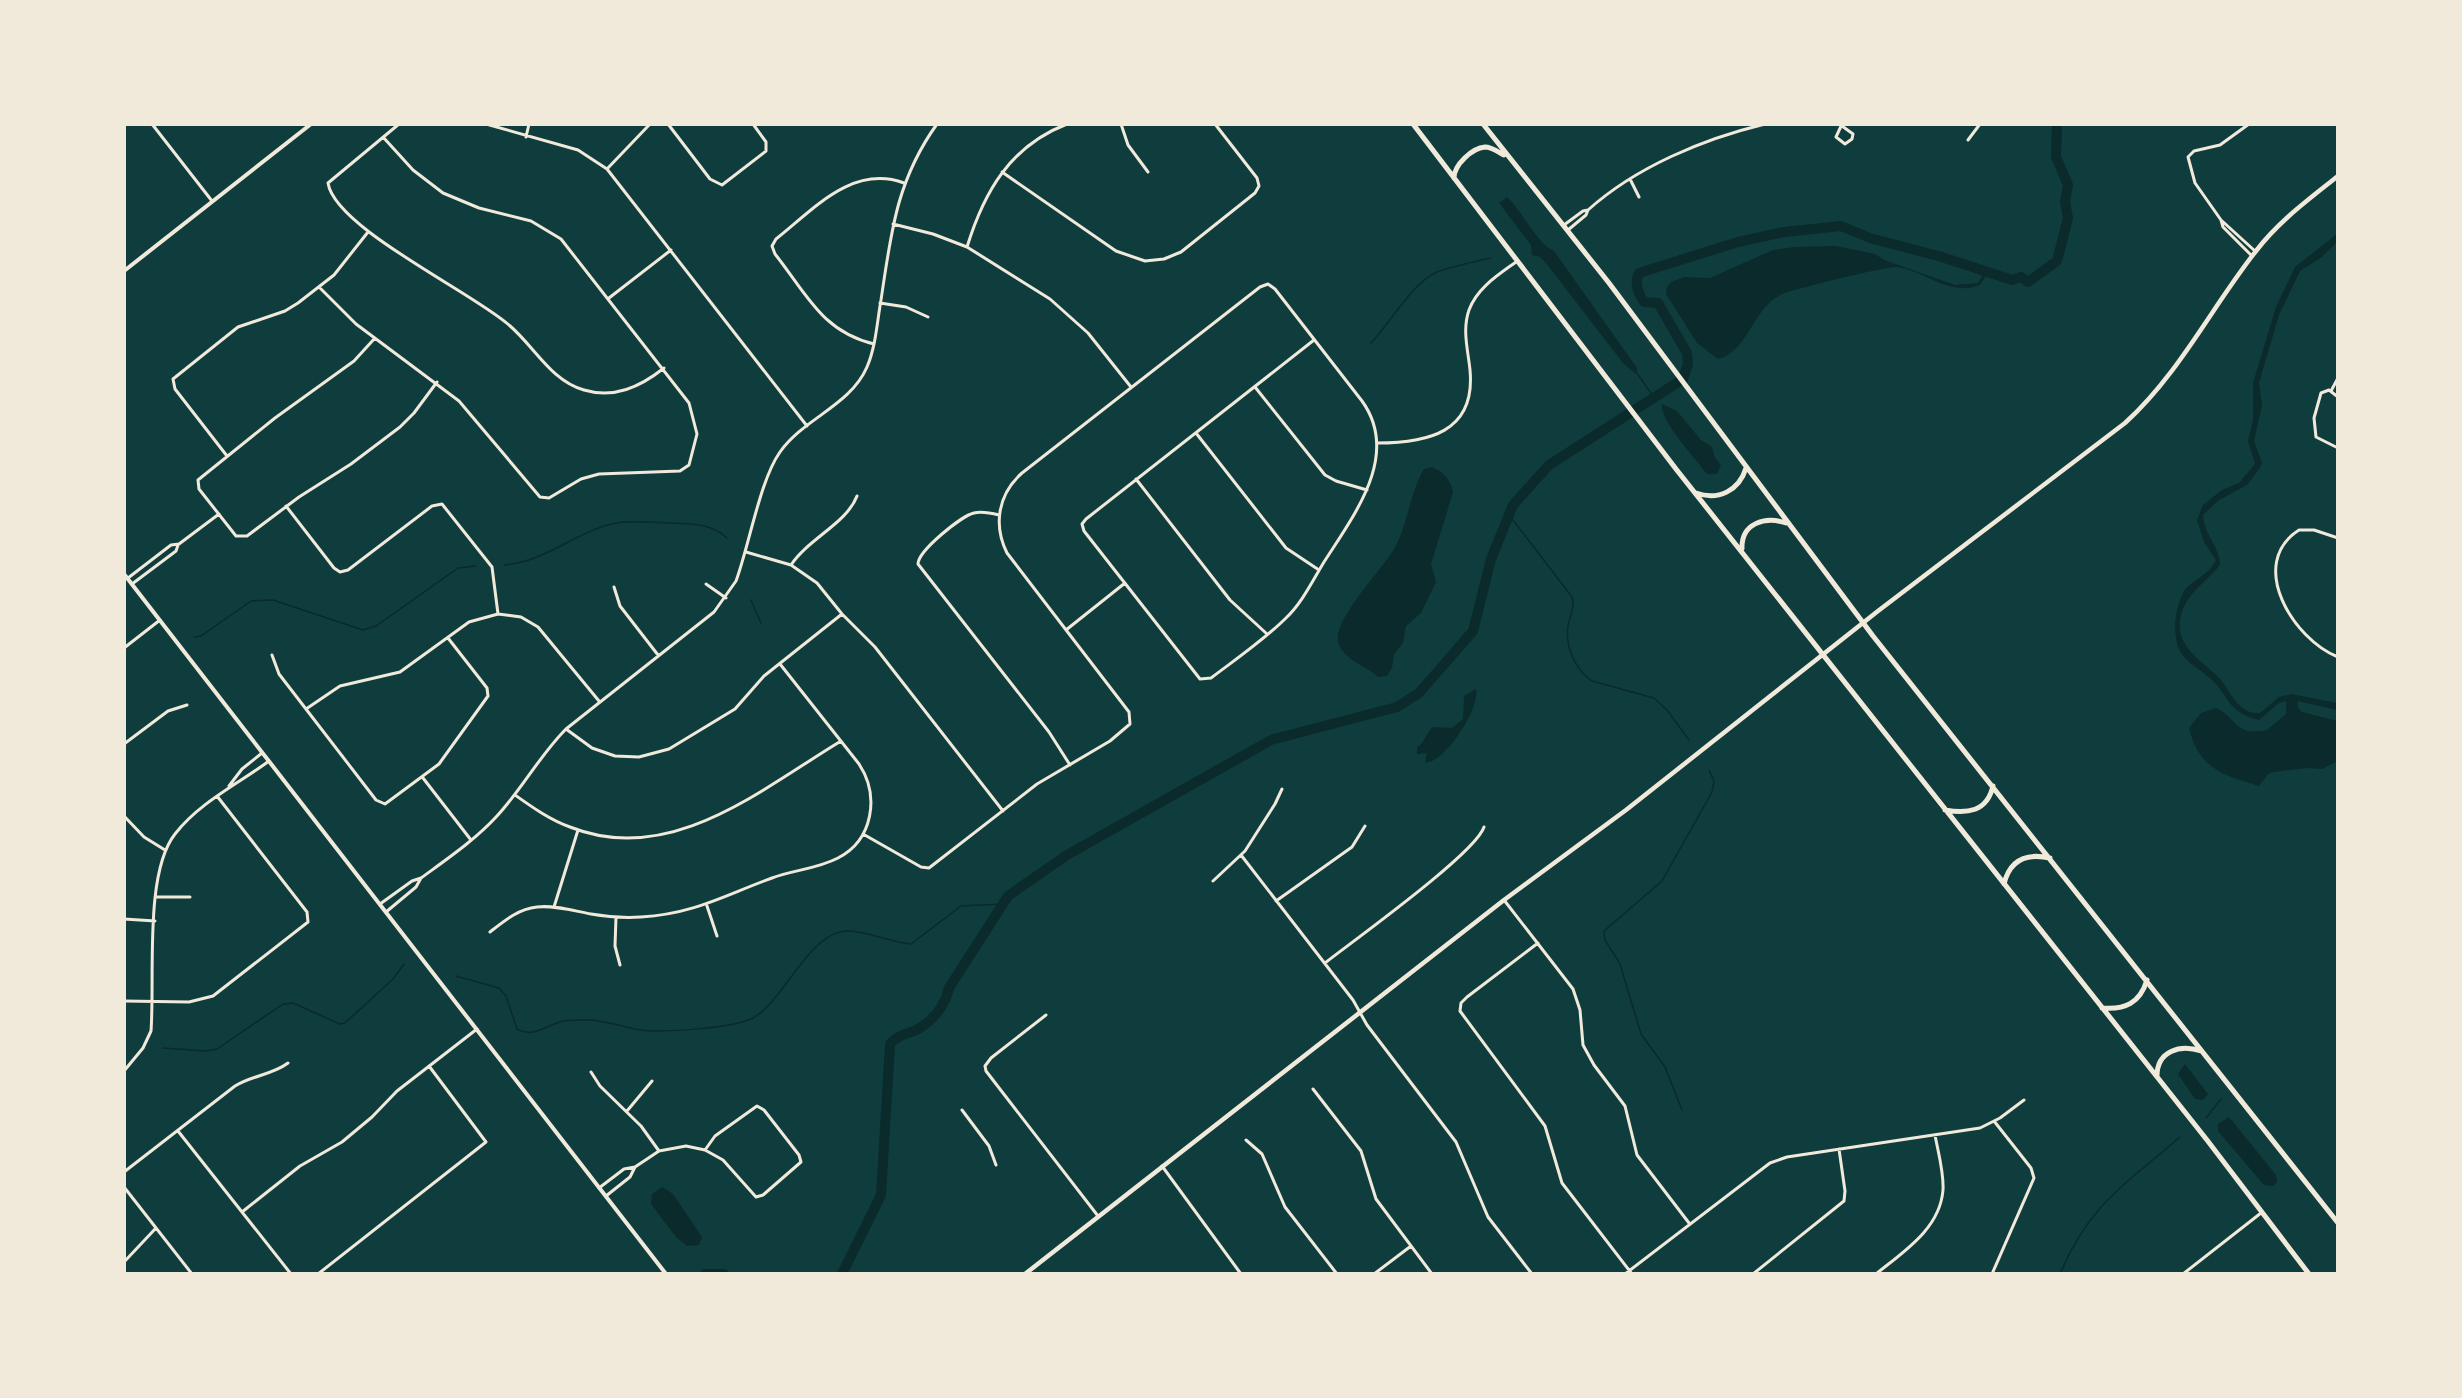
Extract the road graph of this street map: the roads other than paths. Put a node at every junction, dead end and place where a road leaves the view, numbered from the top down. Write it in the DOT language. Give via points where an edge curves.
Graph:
graph roads {
  1 [pos="152,124"];
  2 [pos="311,124"];
  3 [pos="399,124"];
  4 [pos="486,124"];
  5 [pos="529,124"];
  6 [pos="650,124"];
  7 [pos="668,124"];
  8 [pos="753,124"];
  9 [pos="937,124"];
  10 [pos="1066,124"];
  11 [pos="1121,124"];
  12 [pos="1215,124"];
  13 [pos="1413,124"];
  14 [pos="1765,124"];
  15 [pos="1980,124"];
  16 [pos="2249,124"];
  17 [pos="1484,125"];
  18 [pos="1842,125"];
  19 [pos="383,136"];
  20 [pos="526,137"];
  21 [pos="1968,140"];
  22 [pos="1507,157"];
  23 [pos="607,169"];
  24 [pos="1002,172"];
  25 [pos="1148,172"];
  26 [pos="2337,176"];
  27 [pos="1454,178"];
  28 [pos="1630,179"];
  29 [pos="904,183"];
  30 [pos="1639,197"];
  31 [pos="212,201"];
  32 [pos="893,224"];
  33 [pos="1566,227"];
  34 [pos="368,232"];
  35 [pos="967,247"];
  36 [pos="671,250"];
  37 [pos="2254,254"];
  38 [pos="1517,261"];
  39 [pos="124,271"];
  40 [pos="319,287"];
  41 [pos="609,298"];
  42 [pos="880,303"];
  43 [pos="928,317"];
  44 [pos="375,338"];
  45 [pos="1314,340"];
  46 [pos="874,344"];
  47 [pos="664,369"];
  48 [pos="2337,378"];
  49 [pos="437,382"];
  50 [pos="1131,387"];
  51 [pos="1256,387"];
  52 [pos="2331,391"];
  53 [pos="2337,397"];
  54 [pos="807,426"];
  55 [pos="1196,433"];
  56 [pos="1377,443"];
  57 [pos="2337,448"];
  58 [pos="227,456"];
  59 [pos="1746,468"];
  60 [pos="1136,479"];
  61 [pos="1367,490"];
  62 [pos="1695,493"];
  63 [pos="857,496"];
  64 [pos="286,506"];
  65 [pos="219,514"];
  66 [pos="999,515"];
  67 [pos="1786,523"];
  68 [pos="2337,538"];
  69 [pos="179,544"];
  70 [pos="1742,551"];
  71 [pos="745,552"];
  72 [pos="791,565"];
  73 [pos="1319,570"];
  74 [pos="126,576"];
  75 [pos="1125,583"];
  76 [pos="132,584"];
  77 [pos="706,584"];
  78 [pos="614,587"];
  79 [pos="726,598"];
  80 [pos="498,614"];
  81 [pos="842,614"];
  82 [pos="160,620"];
  83 [pos="1863,623"];
  84 [pos="1066,630"];
  85 [pos="1267,634"];
  86 [pos="448,638"];
  87 [pos="124,648"];
  88 [pos="272,655"];
  89 [pos="658,655"];
  90 [pos="1822,655"];
  91 [pos="2337,657"];
  92 [pos="780,664"];
  93 [pos="599,702"];
  94 [pos="187,705"];
  95 [pos="306,709"];
  96 [pos="566,729"];
  97 [pos="841,741"];
  98 [pos="124,744"];
  99 [pos="263,752"];
  100 [pos="269,761"];
  101 [pos="1070,765"];
  102 [pos="423,778"];
  103 [pos="1993,786"];
  104 [pos="228,788"];
  105 [pos="1282,789"];
  106 [pos="515,795"];
  107 [pos="217,796"];
  108 [pos="1945,810"];
  109 [pos="1003,811"];
  110 [pos="124,816"];
  111 [pos="1365,826"];
  112 [pos="1484,827"];
  113 [pos="578,830"];
  114 [pos="863,834"];
  115 [pos="471,840"];
  116 [pos="165,850"];
  117 [pos="1241,855"];
  118 [pos="2050,858"];
  119 [pos="421,878"];
  120 [pos="1213,882"];
  121 [pos="2004,884"];
  122 [pos="155,897"];
  123 [pos="190,897"];
  124 [pos="1504,900"];
  125 [pos="1276,901"];
  126 [pos="380,904"];
  127 [pos="707,906"];
  128 [pos="554,907"];
  129 [pos="387,912"];
  130 [pos="616,917"];
  131 [pos="124,919"];
  132 [pos="155,921"];
  133 [pos="490,932"];
  134 [pos="717,936"];
  135 [pos="1538,943"];
  136 [pos="1324,963"];
  137 [pos="620,965"];
  138 [pos="2147,980"];
  139 [pos="124,1001"];
  140 [pos="153,1001"];
  141 [pos="2102,1008"];
  142 [pos="1360,1012"];
  143 [pos="1046,1015"];
  144 [pos="477,1029"];
  145 [pos="2203,1051"];
  146 [pos="288,1063"];
  147 [pos="429,1066"];
  148 [pos="124,1071"];
  149 [pos="591,1072"];
  150 [pos="2157,1076"];
  151 [pos="652,1082"];
  152 [pos="1313,1089"];
  153 [pos="2024,1100"];
  154 [pos="962,1110"];
  155 [pos="627,1111"];
  156 [pos="1995,1121"];
  157 [pos="178,1131"];
  158 [pos="1935,1135"];
  159 [pos="1246,1140"];
  160 [pos="1839,1149"];
  161 [pos="705,1150"];
  162 [pos="659,1151"];
  163 [pos="996,1165"];
  164 [pos="1162,1166"];
  165 [pos="635,1167"];
  166 [pos="124,1172"];
  167 [pos="124,1186"];
  168 [pos="599,1188"];
  169 [pos="606,1196"];
  170 [pos="2262,1211"];
  171 [pos="242,1212"];
  172 [pos="1098,1216"];
  173 [pos="1689,1223"];
  174 [pos="2337,1223"];
  175 [pos="157,1228"];
  176 [pos="1411,1246"];
  177 [pos="124,1262"];
  178 [pos="1631,1272"];
  179 [pos="192,1274"];
  180 [pos="291,1274"];
  181 [pos="318,1274"];
  182 [pos="666,1274"];
  183 [pos="1025,1274"];
  184 [pos="1241,1274"];
  185 [pos="1336,1274"];
  186 [pos="1374,1274"];
  187 [pos="1432,1274"];
  188 [pos="1532,1274"];
  189 [pos="1625,1274"];
  190 [pos="1753,1274"];
  191 [pos="1876,1274"];
  192 [pos="1992,1274"];
  193 [pos="2183,1274"];
  194 [pos="2309,1274"];
  1 -- 31 [label="street"];
  2 -- 31 [label="street"];
  3 -- 19 [label="street"];
  4 -- 20 [label="street"];
  5 -- 20 [label="street"];
  6 -- 23 [label="street"];
  7 -- 8 [label="street" via="710,179 719,185 729,183 762,158 767,148"];
  9 -- 29 [label="street"];
  10 -- 24 [label="street" via="1032,143"];
  11 -- 25 [label="street" via="1128,144"];
  12 -- 24 [label="street" via="1259,186 1181,252 1164,259 1145,261 1116,251"];
  13 -- 27 [label="highway"];
  14 -- 28 [label="street" via="1710,141"];
  15 -- 21 [label="street"];
  16 -- 37 [label="street" via="2220,145 2194,151 2188,157 2195,183 2221,220"];
  17 -- 22 [label="highway"];
  18 -- 18 [label="street" via="1836,136 1845,144 1853,134"];
  19 -- 34 [label="street" via="328,183 338,201"];
  19 -- 41 [label="street" via="413,170 451,197 550,230 567,244"];
  20 -- 23 [label="street" via="578,150"];
  22 -- 27 [label="highway" via="1492,148 1482,148 1459,164"];
  22 -- 33 [label="highway"];
  23 -- 36 [label="street"];
  24 -- 35 [label="street" via="981,207"];
  26 -- 37 [label="main road" via="2282,220"];
  27 -- 38 [label="highway"];
  28 -- 30 [label="street"];
  28 -- 33 [label="street"];
  29 -- 32 [label="street"];
  29 -- 46 [label="street" via="878,177 852,182 772,246 831,325 851,338"];
  31 -- 39 [label="street"];
  32 -- 35 [label="street" via="926,231"];
  32 -- 42 [label="street"];
  33 -- 59 [label="highway"];
  34 -- 40 [label="street"];
  34 -- 47 [label="street" via="497,315 523,337 555,374 575,387 599,393 623,391"];
  35 -- 50 [label="street" via="1050,299 1074,319"];
  36 -- 41 [label="street"];
  36 -- 54 [label="street"];
  37 -- 83 [label="main road" via="2157,392 2139,409"];
  38 -- 56 [label="street" via="1484,287 1468,312 1470,386 1458,417 1429,439"];
  38 -- 62 [label="highway"];
  40 -- 44 [label="street"];
  40 -- 58 [label="street" via="285,311 238,327 172,382"];
  41 -- 47 [label="street"];
  42 -- 43 [label="street"];
  42 -- 46 [label="street"];
  44 -- 49 [label="street"];
  44 -- 58 [label="street" via="354,361"];
  45 -- 50 [label="street" via="1268,284"];
  45 -- 51 [label="street"];
  45 -- 56 [label="street" via="1366,406 1375,424"];
  46 -- 54 [label="street" via="859,381"];
  47 -- 49 [label="street" via="694,415 696,440 686,469 592,475 543,498 466,408"];
  48 -- 52 [label="street"];
  49 -- 64 [label="street" via="400,427"];
  50 -- 66 [label="street" via="1016,477 1003,497"];
  51 -- 55 [label="street"];
  51 -- 61 [label="street" via="1325,475"];
  52 -- 53 [label="street"];
  52 -- 57 [label="street" via="2320,393 2313,430 2316,438"];
  54 -- 71 [label="street" via="784,446 772,465"];
  55 -- 60 [label="street"];
  55 -- 73 [label="street" via="1286,548"];
  56 -- 61 [label="street"];
  58 -- 65 [label="street" via="197,483"];
  59 -- 62 [label="highway" via="1740,481 1724,494 1714,498"];
  59 -- 67 [label="highway"];
  60 -- 75 [label="street" via="1083,524 1084,531"];
  60 -- 85 [label="street" via="1230,600"];
  61 -- 73 [label="street"];
  62 -- 70 [label="highway"];
  63 -- 72 [label="street" via="848,512 806,545"];
  64 -- 65 [label="street" via="241,538"];
  64 -- 80 [label="street" via="340,572 440,503 492,567"];
  65 -- 69 [label="street"];
  66 -- 84 [label="street" via="999,534 1007,553"];
  66 -- 101 [label="street" via="970,514 918,560"];
  67 -- 70 [label="highway" via="1771,519 1758,522 1744,535"];
  67 -- 83 [label="highway"];
  68 -- 91 [label="street" via="2314,530 2299,530 2283,548 2275,566 2276,586 2289,614 2322,651"];
  69 -- 74 [label="street" via="171,545"];
  69 -- 76 [label="street" via="176,551"];
  70 -- 90 [label="highway"];
  71 -- 72 [label="street"];
  71 -- 79 [label="street"];
  72 -- 81 [label="street" via="811,577"];
  73 -- 85 [label="street" via="1292,612"];
  74 -- 76 [label="street"];
  75 -- 84 [label="street"];
  75 -- 85 [label="street" via="1204,680"];
  76 -- 82 [label="street"];
  77 -- 79 [label="street"];
  78 -- 89 [label="street" via="621,606"];
  79 -- 89 [label="street" via="714,612"];
  80 -- 86 [label="street" via="475,619"];
  80 -- 93 [label="street" via="521,617 538,627"];
  81 -- 92 [label="street"];
  81 -- 109 [label="street" via="874,647"];
  82 -- 87 [label="street"];
  82 -- 99 [label="street"];
  83 -- 90 [label="main road"];
  83 -- 103 [label="highway"];
  84 -- 101 [label="street" via="1132,720 1110,741"];
  86 -- 95 [label="street" via="400,672 340,686"];
  86 -- 102 [label="street" via="488,694 450,750"];
  88 -- 95 [label="street" via="279,675"];
  89 -- 93 [label="street"];
  90 -- 108 [label="highway"];
  90 -- 124 [label="main road" via="1626,810"];
  92 -- 96 [label="street" via="735,709 655,754 608,754"];
  92 -- 97 [label="street"];
  93 -- 96 [label="street"];
  94 -- 98 [label="street" via="168,711"];
  95 -- 102 [label="street" via="382,804"];
  96 -- 106 [label="street"];
  97 -- 113 [label="street" via="723,812 683,831 634,839"];
  97 -- 114 [label="street" via="863,770 870,788 870,816"];
  99 -- 100 [label="street"];
  99 -- 104 [label="street" via="242,769"];
  100 -- 104 [label="street"];
  100 -- 126 [label="street"];
  101 -- 109 [label="street" via="1037,784"];
  102 -- 115 [label="street"];
  103 -- 108 [label="highway" via="1988,800 1975,810"];
  103 -- 118 [label="highway"];
  104 -- 107 [label="street"];
  105 -- 117 [label="street"];
  106 -- 113 [label="street" via="550,818"];
  106 -- 115 [label="street"];
  107 -- 116 [label="street" via="181,827"];
  107 -- 140 [label="street" via="307,912 309,920 213,996 189,1002"];
  108 -- 121 [label="highway"];
  109 -- 114 [label="street" via="926,868"];
  110 -- 116 [label="street" via="144,837"];
  111 -- 125 [label="street" via="1352,847"];
  112 -- 136 [label="street" via="1476,841 1450,865"];
  113 -- 128 [label="street"];
  114 -- 127 [label="street" via="848,852 832,861 772,878"];
  115 -- 119 [label="street"];
  116 -- 122 [label="street" via="156,876"];
  117 -- 120 [label="street"];
  117 -- 125 [label="street"];
  118 -- 121 [label="highway" via="2023,857 2010,868"];
  118 -- 138 [label="highway"];
  119 -- 126 [label="street"];
  119 -- 129 [label="street"];
  121 -- 141 [label="highway"];
  122 -- 123 [label="street"];
  122 -- 132 [label="street"];
  124 -- 135 [label="street"];
  124 -- 142 [label="main road"];
  125 -- 136 [label="street"];
  126 -- 129 [label="street"];
  127 -- 130 [label="street" via="664,915"];
  127 -- 134 [label="street"];
  128 -- 130 [label="street"];
  128 -- 133 [label="street" via="523,910"];
  129 -- 144 [label="street"];
  130 -- 137 [label="street" via="615,946"];
  131 -- 132 [label="street"];
  132 -- 140 [label="street"];
  135 -- 173 [label="street" via="1576,996 1583,1045 1625,1106 1634,1147 1642,1163"];
  135 -- 178 [label="street" via="1467,997 1460,1007 1463,1018 1545,1126 1562,1183"];
  136 -- 142 [label="street"];
  138 -- 141 [label="highway" via="2140,997 2129,1006"];
  138 -- 145 [label="highway"];
  139 -- 140 [label="street"];
  140 -- 148 [label="street" via="151,1031 144,1048"];
  141 -- 150 [label="highway"];
  142 -- 164 [label="main road"];
  142 -- 188 [label="street" via="1456,1142 1488,1217"];
  143 -- 172 [label="street" via="985,1066"];
  144 -- 147 [label="street"];
  144 -- 168 [label="street"];
  145 -- 150 [label="highway" via="2173,1050 2160,1060"];
  145 -- 174 [label="highway"];
  146 -- 157 [label="street" via="235,1086"];
  147 -- 171 [label="street" via="342,1142 300,1167"];
  147 -- 181 [label="street" via="486,1142"];
  149 -- 155 [label="street"];
  150 -- 170 [label="highway"];
  151 -- 155 [label="street"];
  152 -- 176 [label="street" via="1357,1145 1376,1199"];
  153 -- 156 [label="street"];
  154 -- 163 [label="street" via="989,1146"];
  155 -- 162 [label="street"];
  156 -- 158 [label="street" via="1980,1128"];
  156 -- 192 [label="street" via="2031,1168 2034,1178"];
  157 -- 166 [label="street"];
  157 -- 171 [label="street"];
  158 -- 160 [label="street"];
  158 -- 191 [label="street" via="1943,1186 1939,1204 1925,1233"];
  159 -- 185 [label="street" via="1266,1160 1285,1207"];
  160 -- 173 [label="street" via="1770,1163"];
  160 -- 190 [label="street" via="1844,1201"];
  161 -- 161 [label="street" via="723,1160 756,1197 801,1162 757,1106 715,1136"];
  161 -- 162 [label="street" via="678,1146"];
  162 -- 165 [label="street"];
  164 -- 172 [label="main road"];
  164 -- 184 [label="street"];
  165 -- 168 [label="street" via="624,1169"];
  165 -- 169 [label="street" via="630,1177"];
  167 -- 175 [label="street"];
  168 -- 169 [label="street"];
  169 -- 182 [label="street"];
  170 -- 193 [label="street"];
  170 -- 194 [label="highway"];
  171 -- 180 [label="street"];
  172 -- 183 [label="main road"];
  173 -- 178 [label="street"];
  175 -- 177 [label="street"];
  175 -- 179 [label="street"];
  176 -- 186 [label="street"];
  176 -- 187 [label="street"];
  178 -- 189 [label="street"];
}
